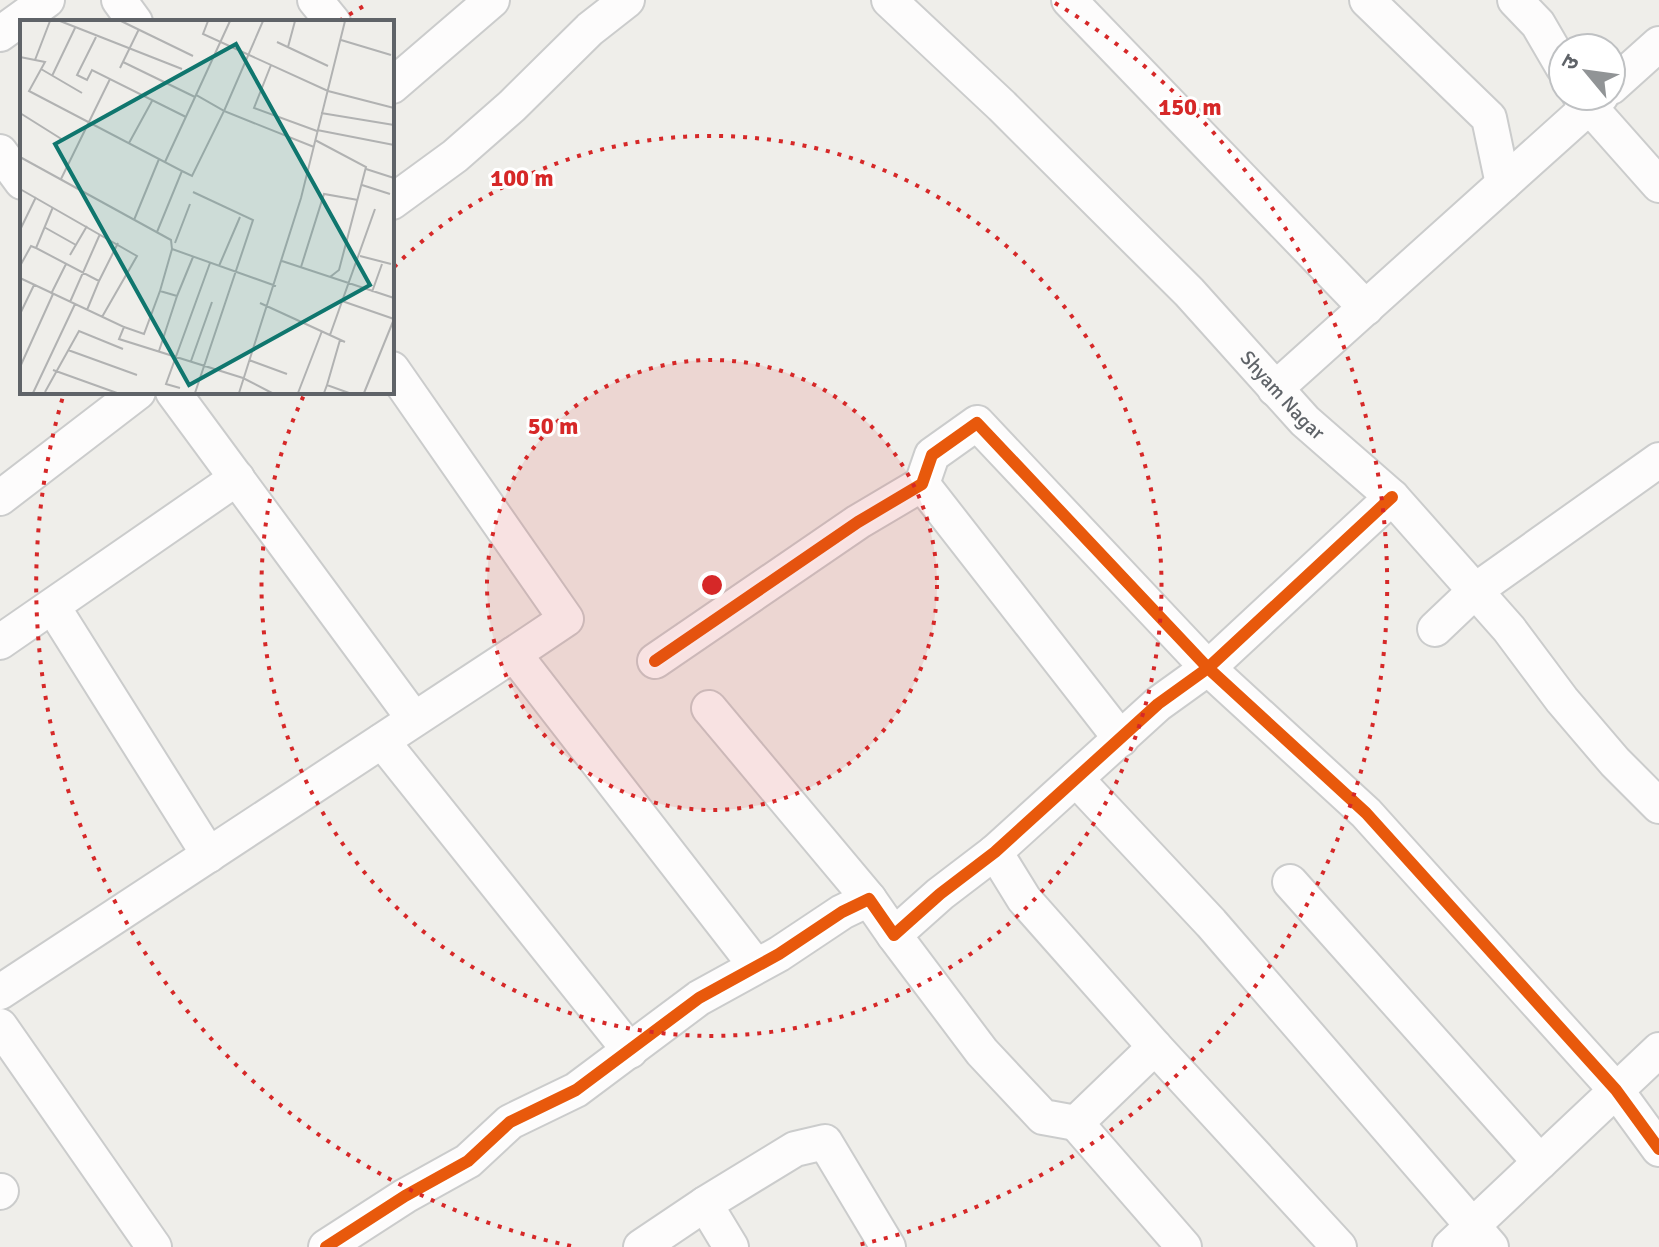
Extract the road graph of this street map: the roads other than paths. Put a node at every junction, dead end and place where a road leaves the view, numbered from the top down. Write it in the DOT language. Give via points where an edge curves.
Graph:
graph roads {
  1 [pos="47,0"];
  2 [pos="119,0"];
  3 [pos="315,0"];
  4 [pos="492,0"];
  5 [pos="627,0"];
  6 [pos="889,0"];
  7 [pos="1069,0"];
  8 [pos="1367,0"];
  9 [pos="1515,0"];
  10 [pos="134,20"];
  11 [pos="331,20"];
  12 [pos="0,34"];
  13 [pos="1547,39"];
  14 [pos="1659,44"];
  15 [pos="1627,70"];
  16 [pos="394,84"];
  17 [pos="1579,112"];
  18 [pos="1606,112"];
  19 [pos="0,152"];
  20 [pos="20,179"];
  21 [pos="1503,184"];
  22 [pos="1659,185"];
  23 [pos="394,201"];
  24 [pos="1366,308"];
  25 [pos="394,372"];
  26 [pos="1275,389"];
  27 [pos="135,394"];
  28 [pos="174,394"];
  29 [pos="1659,460"];
  30 [pos="237,478"];
  31 [pos="922,484"];
  32 [pos="1392,497"];
  33 [pos="0,498"];
  34 [pos="1476,590"];
  35 [pos="53,607"];
  36 [pos="1435,629"];
  37 [pos="0,642"];
  38 [pos="514,654"];
  39 [pos="655,661"];
  40 [pos="1208,668"];
  41 [pos="709,708"];
  42 [pos="414,719"];
  43 [pos="1121,739"];
  44 [pos="382,741"];
  45 [pos="1076,779"];
  46 [pos="1659,806"];
  47 [pos="995,852"];
  48 [pos="209,855"];
  49 [pos="1290,882"];
  50 [pos="869,899"];
  51 [pos="894,935"];
  52 [pos="756,966"];
  53 [pos="0,992"];
  54 [pos="0,1026"];
  55 [pos="1155,1047"];
  56 [pos="1659,1050"];
  57 [pos="630,1051"];
  58 [pos="1616,1090"];
  59 [pos="1076,1123"];
  60 [pos="1659,1149"];
  61 [pos="1540,1162"];
  62 [pos="705,1204"];
  63 [pos="1471,1240"];
  64 [pos="154,1247"];
  65 [pos="326,1247"];
  66 [pos="641,1247"];
  67 [pos="731,1247"];
  68 [pos="888,1247"];
  69 [pos="1184,1247"];
  70 [pos="1339,1247"];
  1 -- 12 [label="street"];
  2 -- 10 [label="street"];
  3 -- 11 [label="street"];
  4 -- 16 [label="street"];
  5 -- 23 [label="street" via="455,156"];
  6 -- 26 [label="street, Shyam Nagar" via="1189,292"];
  7 -- 24 [label="street"];
  8 -- 21 [label="street" via="1489,118"];
  9 -- 13 [label="street"];
  14 -- 15 [label="street"];
  17 -- 21 [label="street"];
  18 -- 22 [label="street"];
  19 -- 20 [label="street"];
  21 -- 24 [label="street"];
  24 -- 26 [label="street"];
  25 -- 38 [label="street" via="566,619"];
  26 -- 32 [label="street, Shyam Nagar"];
  27 -- 33 [label="street"];
  28 -- 30 [label="street"];
  29 -- 34 [label="street"];
  30 -- 35 [label="street"];
  30 -- 42 [label="street"];
  31 -- 39 [label="street"];
  31 -- 40 [label="street" via="932,455 977,423"];
  31 -- 43 [label="street"];
  32 -- 34 [label="street, Shyam Nagar"];
  32 -- 40 [label="street"];
  34 -- 36 [label="street"];
  34 -- 46 [label="street, Shyam Nagar" via="1580,721"];
  35 -- 37 [label="street"];
  35 -- 48 [label="street"];
  38 -- 42 [label="street"];
  38 -- 52 [label="street"];
  40 -- 43 [label="street"];
  40 -- 58 [label="street" via="1366,813"];
  41 -- 50 [label="street"];
  42 -- 44 [label="street"];
  43 -- 45 [label="street"];
  44 -- 48 [label="street"];
  44 -- 57 [label="street"];
  45 -- 47 [label="street"];
  45 -- 63 [label="street" via="1211,923"];
  47 -- 51 [label="street"];
  47 -- 55 [label="street" via="1024,899"];
  48 -- 53 [label="street"];
  49 -- 61 [label="street"];
  50 -- 51 [label="street"];
  50 -- 52 [label="street"];
  51 -- 59 [label="street" via="982,1052 1043,1117"];
  52 -- 57 [label="street" via="699,998"];
  54 -- 64 [label="street"];
  55 -- 59 [label="street"];
  55 -- 70 [label="street"];
  56 -- 58 [label="street"];
  57 -- 65 [label="street" via="576,1090 510,1122 468,1161"];
  58 -- 60 [label="street"];
  58 -- 61 [label="street"];
  59 -- 69 [label="street"];
  61 -- 63 [label="street"];
  62 -- 66 [label="street"];
  62 -- 67 [label="street"];
  62 -- 68 [label="street" via="795,1149 825,1142"];
}
